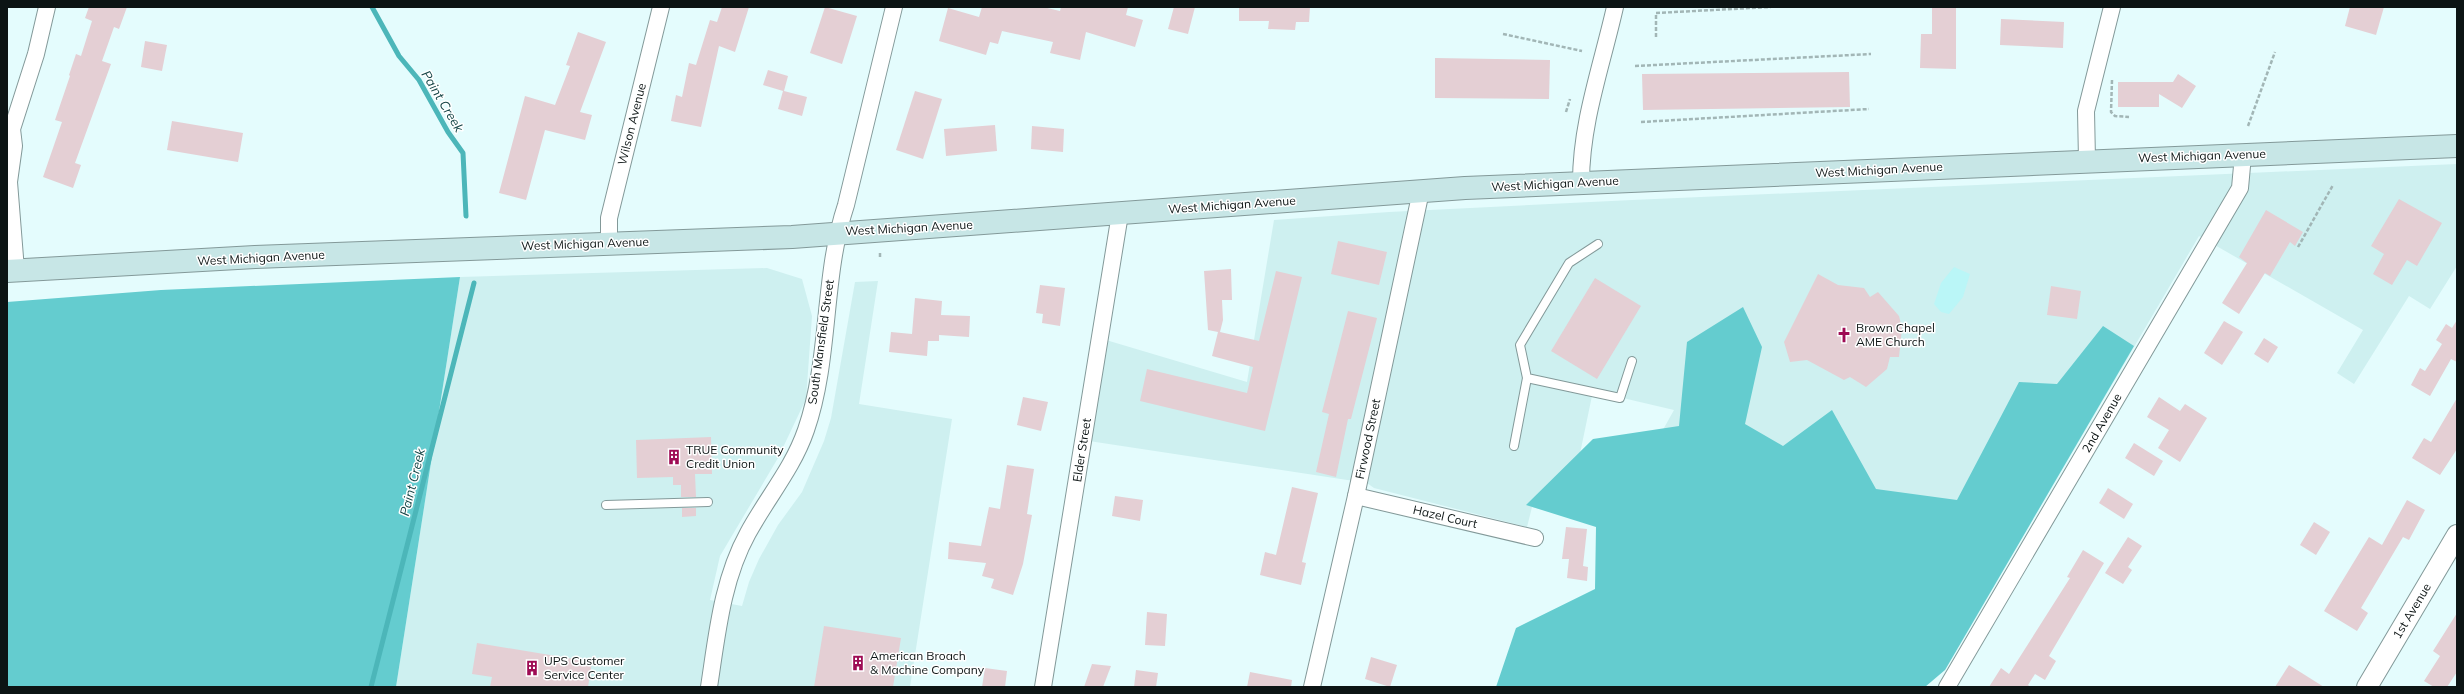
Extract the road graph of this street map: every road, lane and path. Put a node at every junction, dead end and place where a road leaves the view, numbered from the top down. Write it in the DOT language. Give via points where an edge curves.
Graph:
graph roads {
  1 [pos="46,7"];
  2 [pos="661,7"];
  3 [pos="894,7"];
  4 [pos="1616,7"];
  5 [pos="1771,7"];
  6 [pos="2112,7"];
  7 [pos="1503,34"];
  8 [pos="1656,37"];
  9 [pos="1582,51"];
  10 [pos="2275,52"];
  11 [pos="1871,54"];
  12 [pos="1635,66"];
  13 [pos="2112,76"];
  14 [pos="1570,99"];
  15 [pos="1869,109"];
  16 [pos="1566,112"];
  17 [pos="2130,117"];
  18 [pos="1641,122"];
  19 [pos="2248,126"];
  20 [pos="9,131"];
  21 [pos="2457,146"];
  22 [pos="2243,155"];
  23 [pos="2087,160"];
  24 [pos="1581,182"];
  25 [pos="2333,185"];
  26 [pos="1421,191"];
  27 [pos="1120,214"];
  28 [pos="837,232"];
  29 [pos="608,243"];
  30 [pos="1598,244"];
  31 [pos="2298,247"];
  32 [pos="880,251"];
  33 [pos="880,257"];
  34 [pos="12,271"];
  35 [pos="1632,361"];
  36 [pos="1527,378"];
  37 [pos="1514,446"];
  38 [pos="1356,496"];
  39 [pos="708,502"];
  40 [pos="606,505"];
  41 [pos="2457,535"];
  42 [pos="1535,538"];
  43 [pos="708,687"];
  44 [pos="1043,687"];
  45 [pos="1312,687"];
  46 [pos="1947,687"];
  47 [pos="2367,687"];
  1 -- 20 [label="street" via="36,54"];
  2 -- 29 [label="street, Wilson Avenue" via="609,218"];
  3 -- 28 [label="street, South Mansfield Street" via="846,205"];
  4 -- 24 [label="street" via="1588,114 1581,158"];
  5 -- 8 [label="path" via="1656,13"];
  6 -- 23 [label="street" via="2086,111"];
  7 -- 9 [label="path"];
  10 -- 19 [label="path"];
  11 -- 12 [label="path"];
  13 -- 17 [label="path" via="2111,112 2115,116"];
  14 -- 16 [label="path"];
  15 -- 18 [label="path"];
  20 -- 34 [label="street" via="14,146 9,182"];
  21 -- 22 [label="main road, West Michigan Avenue"];
  22 -- 23 [label="main road, West Michigan Avenue"];
  22 -- 46 [label="street, 2nd Avenue" via="2240,188"];
  23 -- 24 [label="main road, West Michigan Avenue"];
  24 -- 26 [label="main road, West Michigan Avenue"];
  25 -- 31 [label="path"];
  26 -- 27 [label="main road, West Michigan Avenue"];
  26 -- 38 [label="street, Firwood Street"];
  27 -- 28 [label="main road, West Michigan Avenue"];
  27 -- 44 [label="street, Elder Street"];
  28 -- 29 [label="main road, West Michigan Avenue" via="792,237"];
  28 -- 43 [label="street, South Mansfield Street" via="816,394 806,430 792,462 748,533 736,558 725,591"];
  29 -- 34 [label="main road, West Michigan Avenue" via="255,257"];
  30 -- 36 [label="lane" via="1569,263 1520,345"];
  32 -- 33 [label="path"];
  35 -- 36 [label="lane" via="1620,398"];
  36 -- 37 [label="lane"];
  38 -- 42 [label="street, Hazel Court"];
  38 -- 45 [label="street, Firwood Street"];
  39 -- 40 [label="lane"];
  41 -- 47 [label="street, 1st Avenue"];
}
